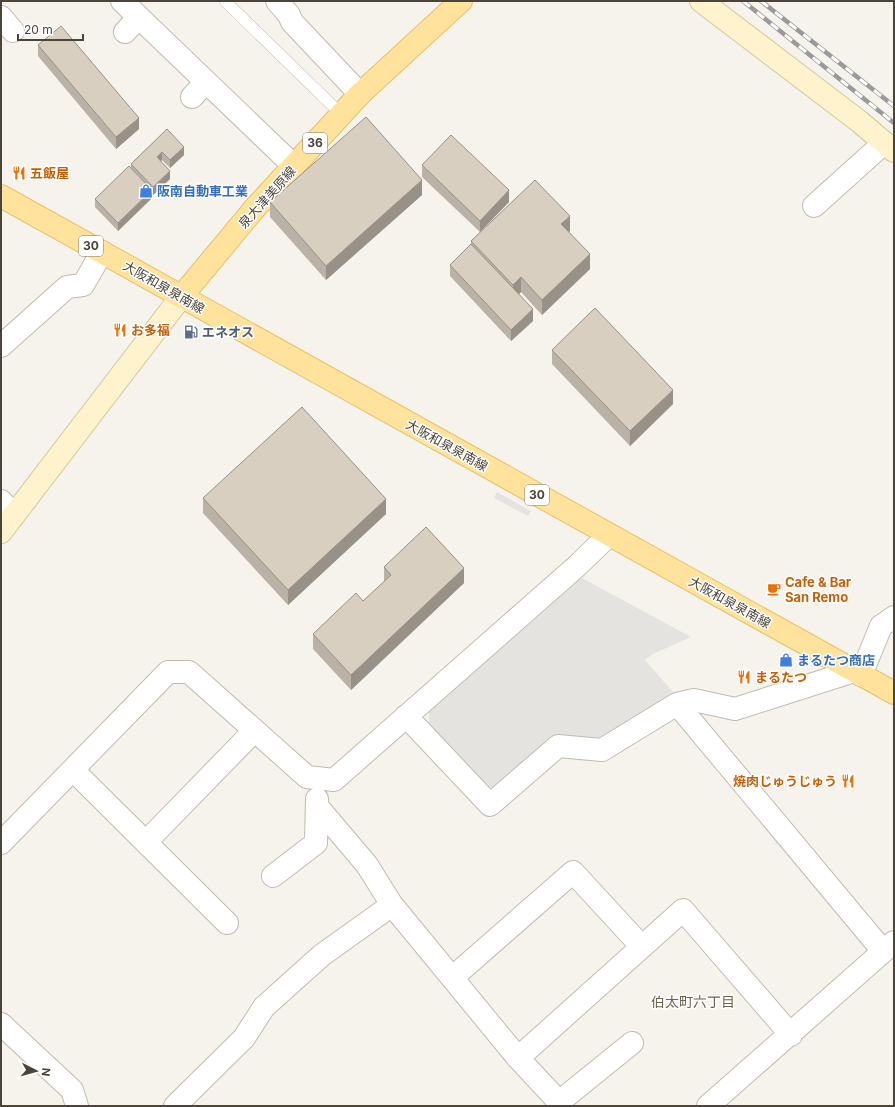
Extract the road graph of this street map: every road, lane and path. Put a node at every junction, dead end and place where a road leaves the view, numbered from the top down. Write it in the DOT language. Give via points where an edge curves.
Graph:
graph roads {
  1 [pos="122,1"];
  2 [pos="224,1"];
  3 [pos="276,1"];
  4 [pos="461,1"];
  5 [pos="701,1"];
  6 [pos="360,94"];
  7 [pos="341,114"];
  8 [pos="889,147"];
  9 [pos="294,166"];
  10 [pos="1,196"];
  11 [pos="814,206"];
  12 [pos="102,252"];
  13 [pos="181,297"];
  14 [pos="1,346"];
  15 [pos="5,516"];
  16 [pos="609,535"];
  17 [pos="894,617"];
  18 [pos="857,673"];
  19 [pos="894,693"];
  20 [pos="677,704"];
  21 [pos="406,716"];
  22 [pos="254,731"];
  23 [pos="73,770"];
  24 [pos="318,778"];
  25 [pos="317,806"];
  26 [pos="146,842"];
  27 [pos="1,843"];
  28 [pos="273,876"];
  29 [pos="392,905"];
  30 [pos="227,924"];
  31 [pos="642,947"];
  32 [pos="889,947"];
  33 [pos="452,978"];
  34 [pos="1,1024"];
  35 [pos="791,1034"];
  36 [pos="632,1043"];
  37 [pos="518,1058"];
  38 [pos="77,1106"];
  39 [pos="175,1106"];
  40 [pos="708,1106"];
  1 -- 9 [label="street" via="132,24 199,89"];
  2 -- 7 [label="lane"];
  3 -- 6 [label="street" via="292,22"];
  4 -- 6 [label="main road, 泉大津美原線 / 36"];
  5 -- 8 [label="street"];
  6 -- 7 [label="main road, 泉大津美原線 / 36"];
  7 -- 9 [label="main road, 泉大津美原線 / 36"];
  8 -- 11 [label="street"];
  9 -- 13 [label="main road, 泉大津美原線 / 36" via="255,208"];
  10 -- 12 [label="main road, 大阪和泉泉南線 / 30"];
  12 -- 13 [label="main road, 大阪和泉泉南線 / 30"];
  12 -- 14 [label="street" via="83,285 67,288"];
  13 -- 15 [label="street"];
  13 -- 16 [label="main road, 大阪和泉泉南線 / 30"];
  16 -- 18 [label="main road, 大阪和泉泉南線 / 30"];
  16 -- 21 [label="street"];
  17 -- 18 [label="street" via="881,626"];
  18 -- 19 [label="main road, 大阪和泉泉南線 / 30"];
  18 -- 20 [label="street" via="735,710 694,700"];
  20 -- 21 [label="street" via="602,750 558,746 490,805"];
  20 -- 32 [label="street"];
  21 -- 24 [label="street" via="334,780"];
  22 -- 23 [label="street" via="189,672 168,672"];
  22 -- 24 [label="street" via="307,777"];
  22 -- 26 [label="street"];
  23 -- 26 [label="street"];
  23 -- 27 [label="street"];
  24 -- 25 [label="street"];
  25 -- 28 [label="street" via="316,843"];
  25 -- 29 [label="street" via="367,865"];
  26 -- 30 [label="street"];
  29 -- 33 [label="street"];
  29 -- 39 [label="street" via="322,955 264,1007 244,1038"];
  31 -- 33 [label="street" via="573,872"];
  31 -- 35 [label="street" via="683,910"];
  31 -- 37 [label="street"];
  32 -- 35 [label="street"];
  33 -- 37 [label="street"];
  34 -- 38 [label="street" via="72,1090"];
  35 -- 40 [label="street"];
  36 -- 37 [label="street" via="559,1102"];
}
